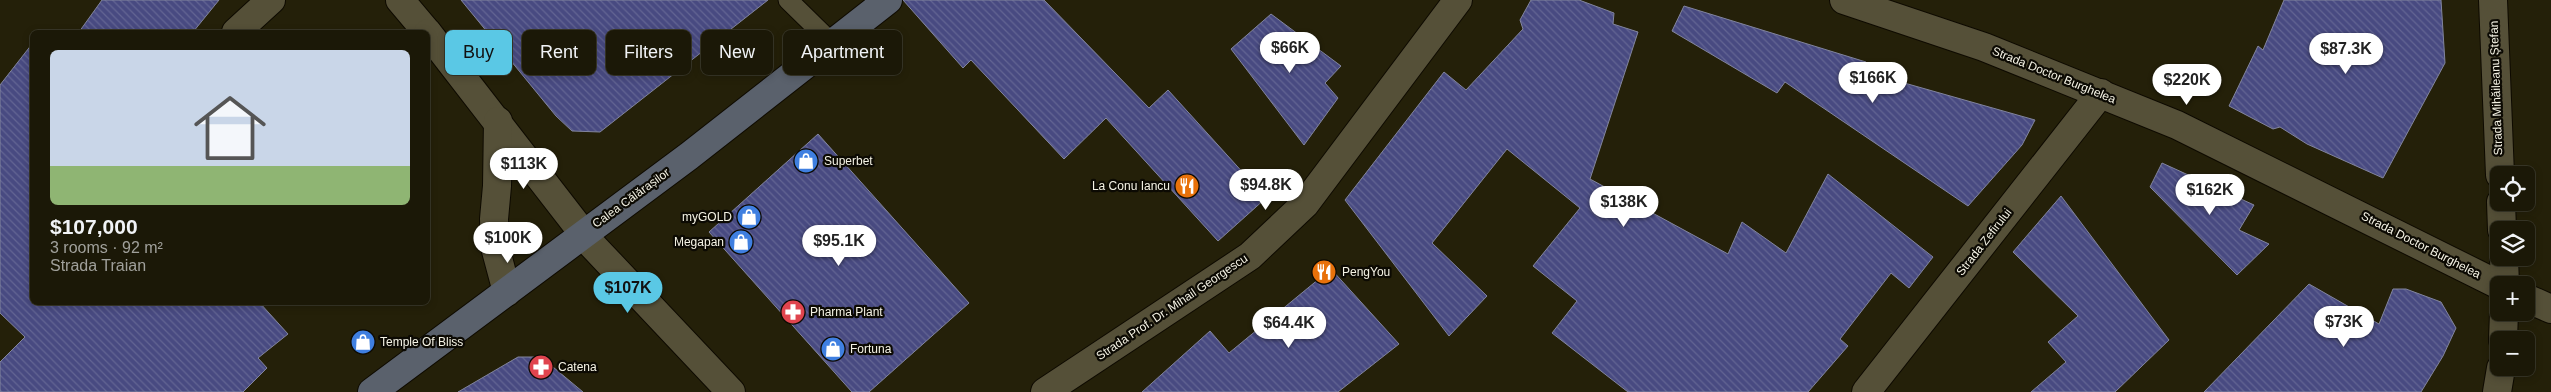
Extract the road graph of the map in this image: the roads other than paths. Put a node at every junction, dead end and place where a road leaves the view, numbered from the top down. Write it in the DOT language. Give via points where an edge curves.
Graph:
graph roads {
  1 [pos="271,0"];
  2 [pos="400,0"];
  3 [pos="788,0"];
  4 [pos="888,0"];
  5 [pos="1458,0"];
  6 [pos="1844,0"];
  7 [pos="2492,0"];
  8 [pos="238,30"];
  9 [pos="425,30"];
  10 [pos="819,30"];
  11 [pos="852,30"];
  12 [pos="430,37"];
  13 [pos="795,75"];
  14 [pos="2101,93"];
  15 [pos="498,121"];
  16 [pos="2500,166"];
  17 [pos="583,233"];
  18 [pos="2490,280"];
  19 [pos="507,292"];
  20 [pos="2535,302"];
  21 [pos="2551,309"];
  22 [pos="2500,376"];
  23 [pos="372,392"];
  24 [pos="731,392"];
  25 [pos="1045,392"];
  26 [pos="1866,392"];
  27 [pos="2497,392"];
  1 -- 8 [label="street"];
  2 -- 9 [label="street"];
  3 -- 10 [label="lane"];
  4 -- 11 [label="main road, Calea Călărașilor"];
  5 -- 25 [label="street, Strada Prof. Dr. Mihail Georgescu" via="1305,204 1264,243 1250,256"];
  6 -- 14 [label="street, Strada Doctor Burghelea" via="1984,47"];
  7 -- 16 [label="street, Strada Mihăileanu Ștefan"];
  12 -- 15 [label="street"];
  13 -- 17 [label="main road, Calea Călărașilor"];
  14 -- 18 [label="street, Strada Doctor Burghelea" via="2253,161"];
  14 -- 26 [label="street, Strada Zefirului"];
  15 -- 17 [label="street"];
  15 -- 19 [label="street" via="495,247"];
  17 -- 19 [label="main road, Calea Călărașilor"];
  17 -- 24 [label="street"];
  19 -- 23 [label="main road, Calea Călărașilor"];
  20 -- 21 [label="street"];
  22 -- 27 [label="street"];
}
